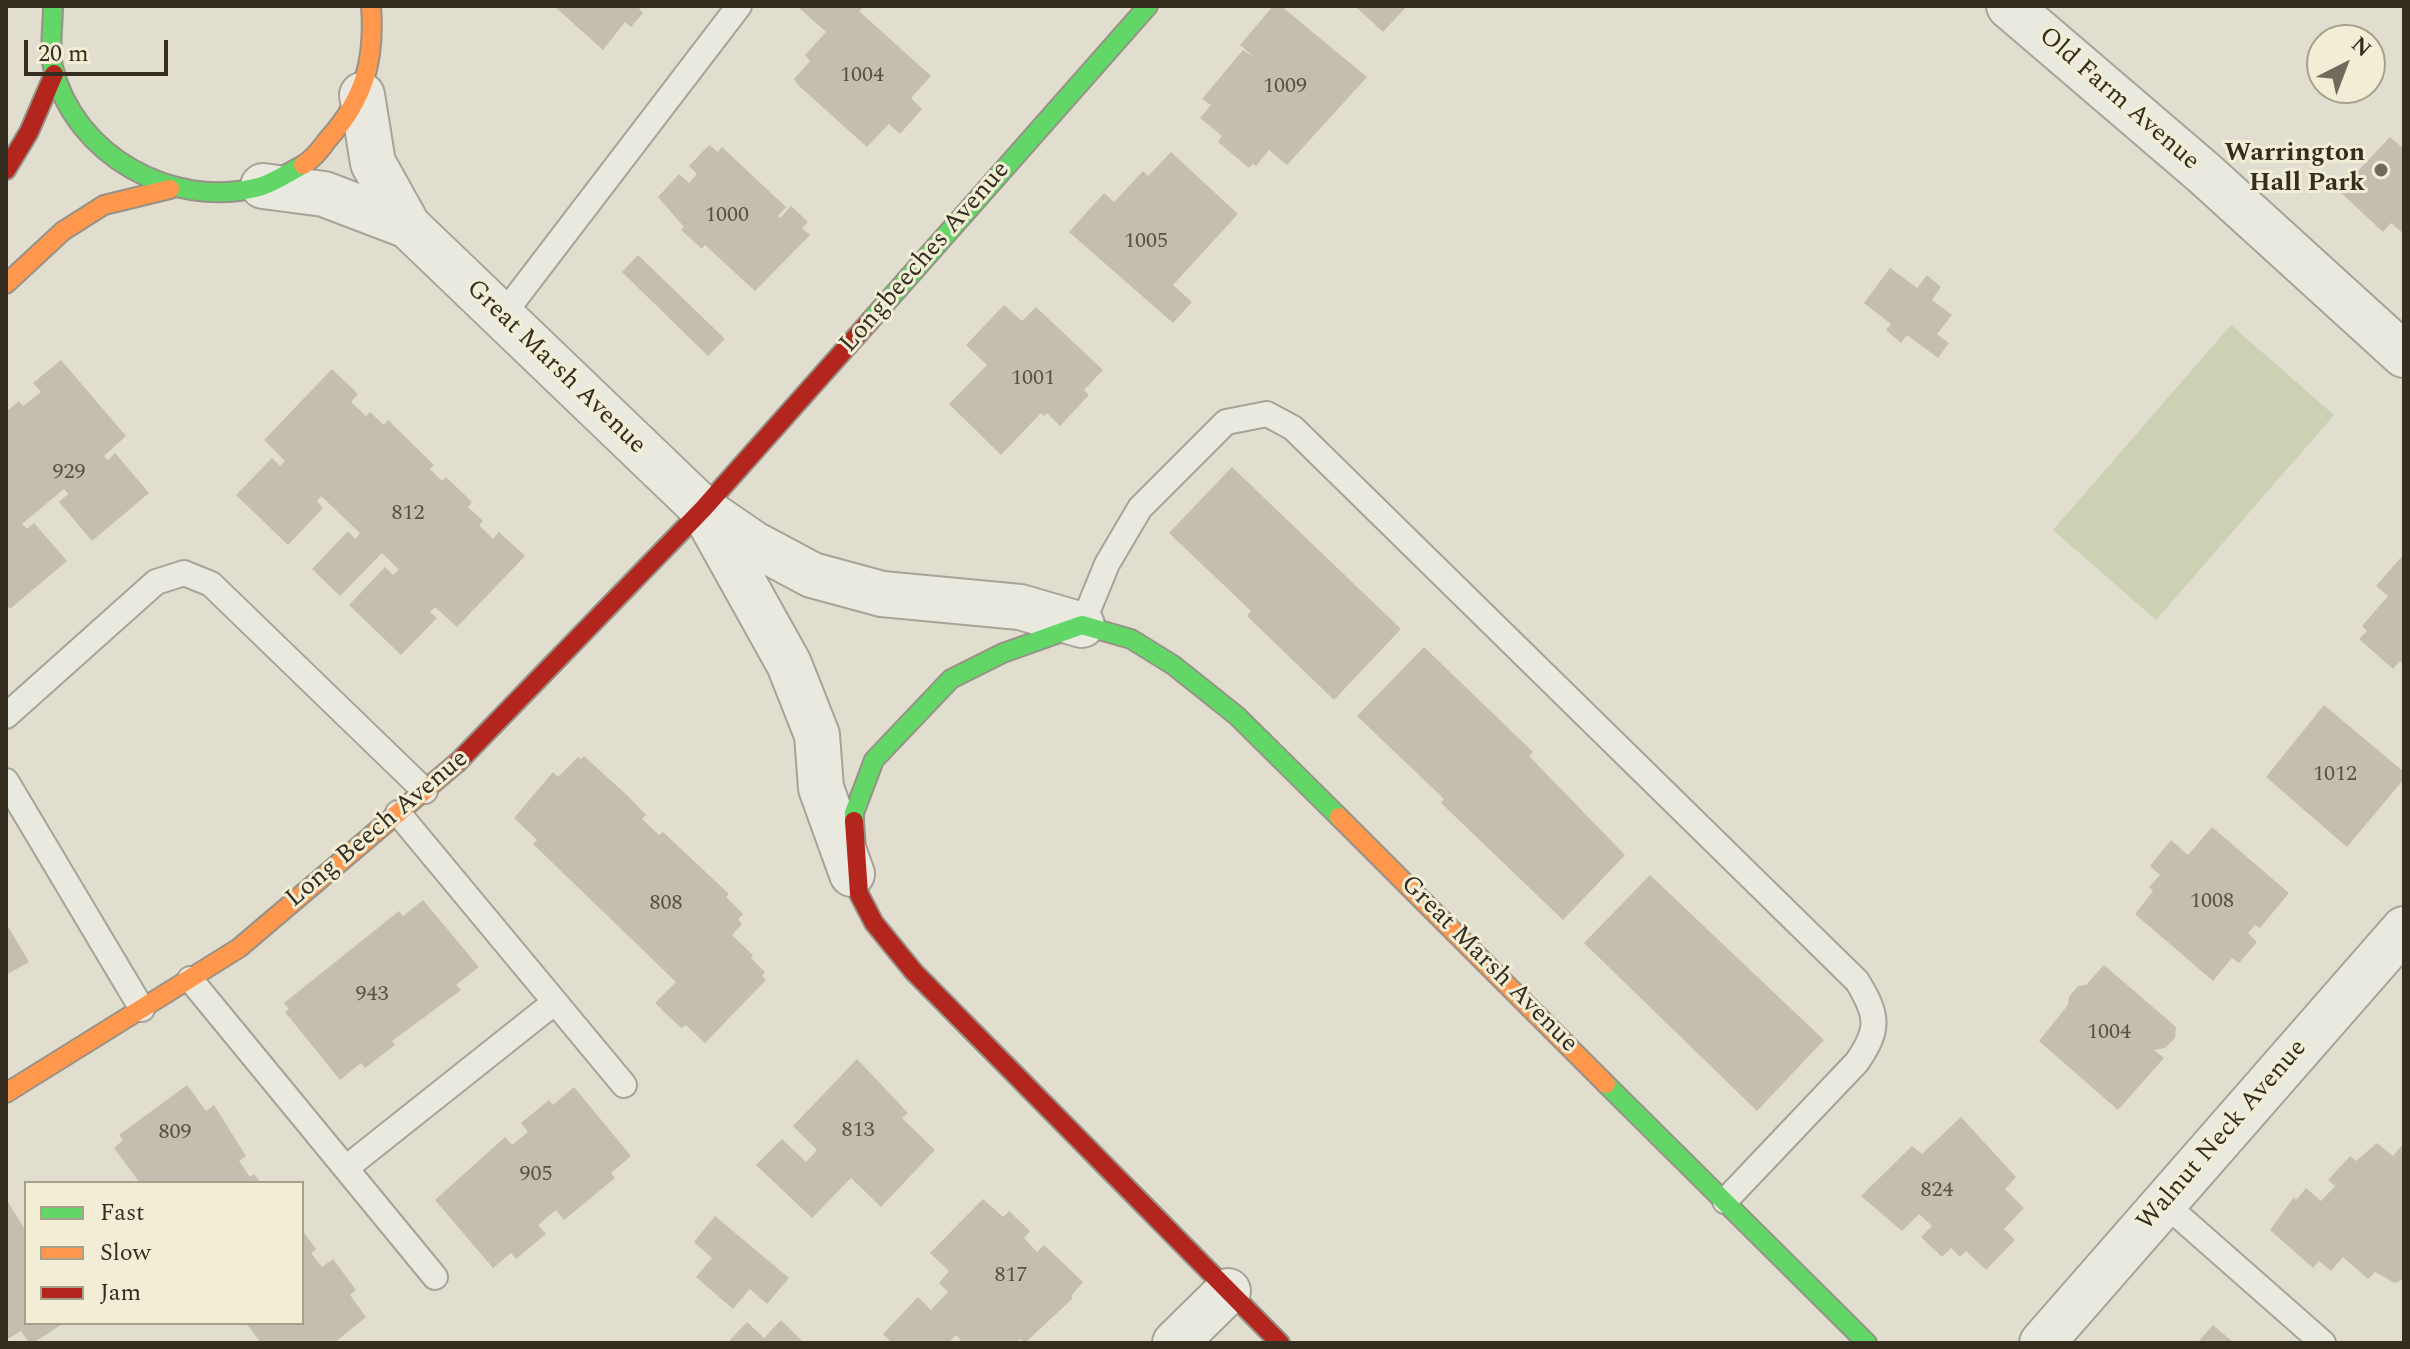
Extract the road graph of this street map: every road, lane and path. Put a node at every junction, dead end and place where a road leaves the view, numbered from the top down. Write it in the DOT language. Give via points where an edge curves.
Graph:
graph roads {
  1 [pos="53,6"];
  2 [pos="371,6"];
  3 [pos="739,6"];
  4 [pos="1148,6"];
  5 [pos="2009,6"];
  6 [pos="54,74"];
  7 [pos="362,95"];
  8 [pos="6,170"];
  9 [pos="263,186"];
  10 [pos="170,189"];
  11 [pos="408,226"];
  12 [pos="6,284"];
  13 [pos="502,316"];
  14 [pos="2404,355"];
  15 [pos="703,509"];
  16 [pos="1082,625"];
  17 [pos="6,716"];
  18 [pos="6,781"];
  19 [pos="425,791"];
  20 [pos="398,813"];
  21 [pos="859,894"];
  22 [pos="2404,929"];
  23 [pos="190,979"];
  24 [pos="555,1002"];
  25 [pos="142,1009"];
  26 [pos="624,1085"];
  27 [pos="6,1093"];
  28 [pos="346,1168"];
  29 [pos="1725,1201"];
  30 [pos="2164,1203"];
  31 [pos="435,1277"];
  32 [pos="1228,1291"];
  33 [pos="1175,1343"];
  34 [pos="1280,1343"];
  35 [pos="1867,1343"];
  36 [pos="2042,1343"];
  37 [pos="2323,1343"];
  1 -- 6 [label="street" via="49,26"];
  2 -- 7 [label="street" via="373,49"];
  3 -- 13 [label="lane"];
  4 -- 15 [label="street, Longbeeches Avenue"];
  5 -- 14 [label="street, Old Farm Avenue"];
  6 -- 8 [label="street"];
  6 -- 10 [label="street" via="71,113 97,147 131,172"];
  7 -- 9 [label="street" via="338,134 304,166"];
  7 -- 11 [label="street, Great Marsh Avenue" via="373,163"];
  9 -- 10 [label="street" via="216,195"];
  9 -- 11 [label="street, Great Marsh Avenue" via="324,194"];
  10 -- 12 [label="street" via="104,205 63,231"];
  11 -- 13 [label="street, Great Marsh Avenue"];
  13 -- 15 [label="street, Great Marsh Avenue"];
  15 -- 16 [label="street, Great Marsh Avenue" via="812,575 882,594 1020,607"];
  15 -- 19 [label="street, Long Beech Avenue" via="476,747"];
  15 -- 21 [label="street, Great Marsh Avenue" via="789,664 817,735 821,788"];
  16 -- 21 [label="street, Great Marsh Avenue" via="1003,653 951,679 874,760 854,813"];
  16 -- 29 [label="street, Great Marsh Avenue" via="1131,639 1237,716"];
  16 -- 29 [label="lane" via="1107,564 1140,508 1226,422 1267,414 1293,428 1857,981 1869,1001 1875,1022 1872,1042"];
  17 -- 19 [label="lane" via="156,582 184,573 211,584"];
  18 -- 25 [label="lane"];
  19 -- 20 [label="street, Long Beech Avenue"];
  20 -- 23 [label="street, Long Beech Avenue" via="239,948"];
  20 -- 24 [label="lane"];
  21 -- 32 [label="street, Great Marsh Avenue" via="874,923 914,972"];
  22 -- 30 [label="street, Walnut Neck Avenue"];
  23 -- 25 [label="street, Long Beech Avenue"];
  23 -- 28 [label="lane"];
  24 -- 26 [label="lane"];
  24 -- 28 [label="lane"];
  25 -- 27 [label="street, Long Beech Avenue"];
  28 -- 31 [label="lane"];
  29 -- 35 [label="street, Great Marsh Avenue"];
  30 -- 36 [label="street, Walnut Neck Avenue"];
  30 -- 37 [label="lane"];
  32 -- 33 [label="street"];
  32 -- 34 [label="street, Great Marsh Avenue"];
}
